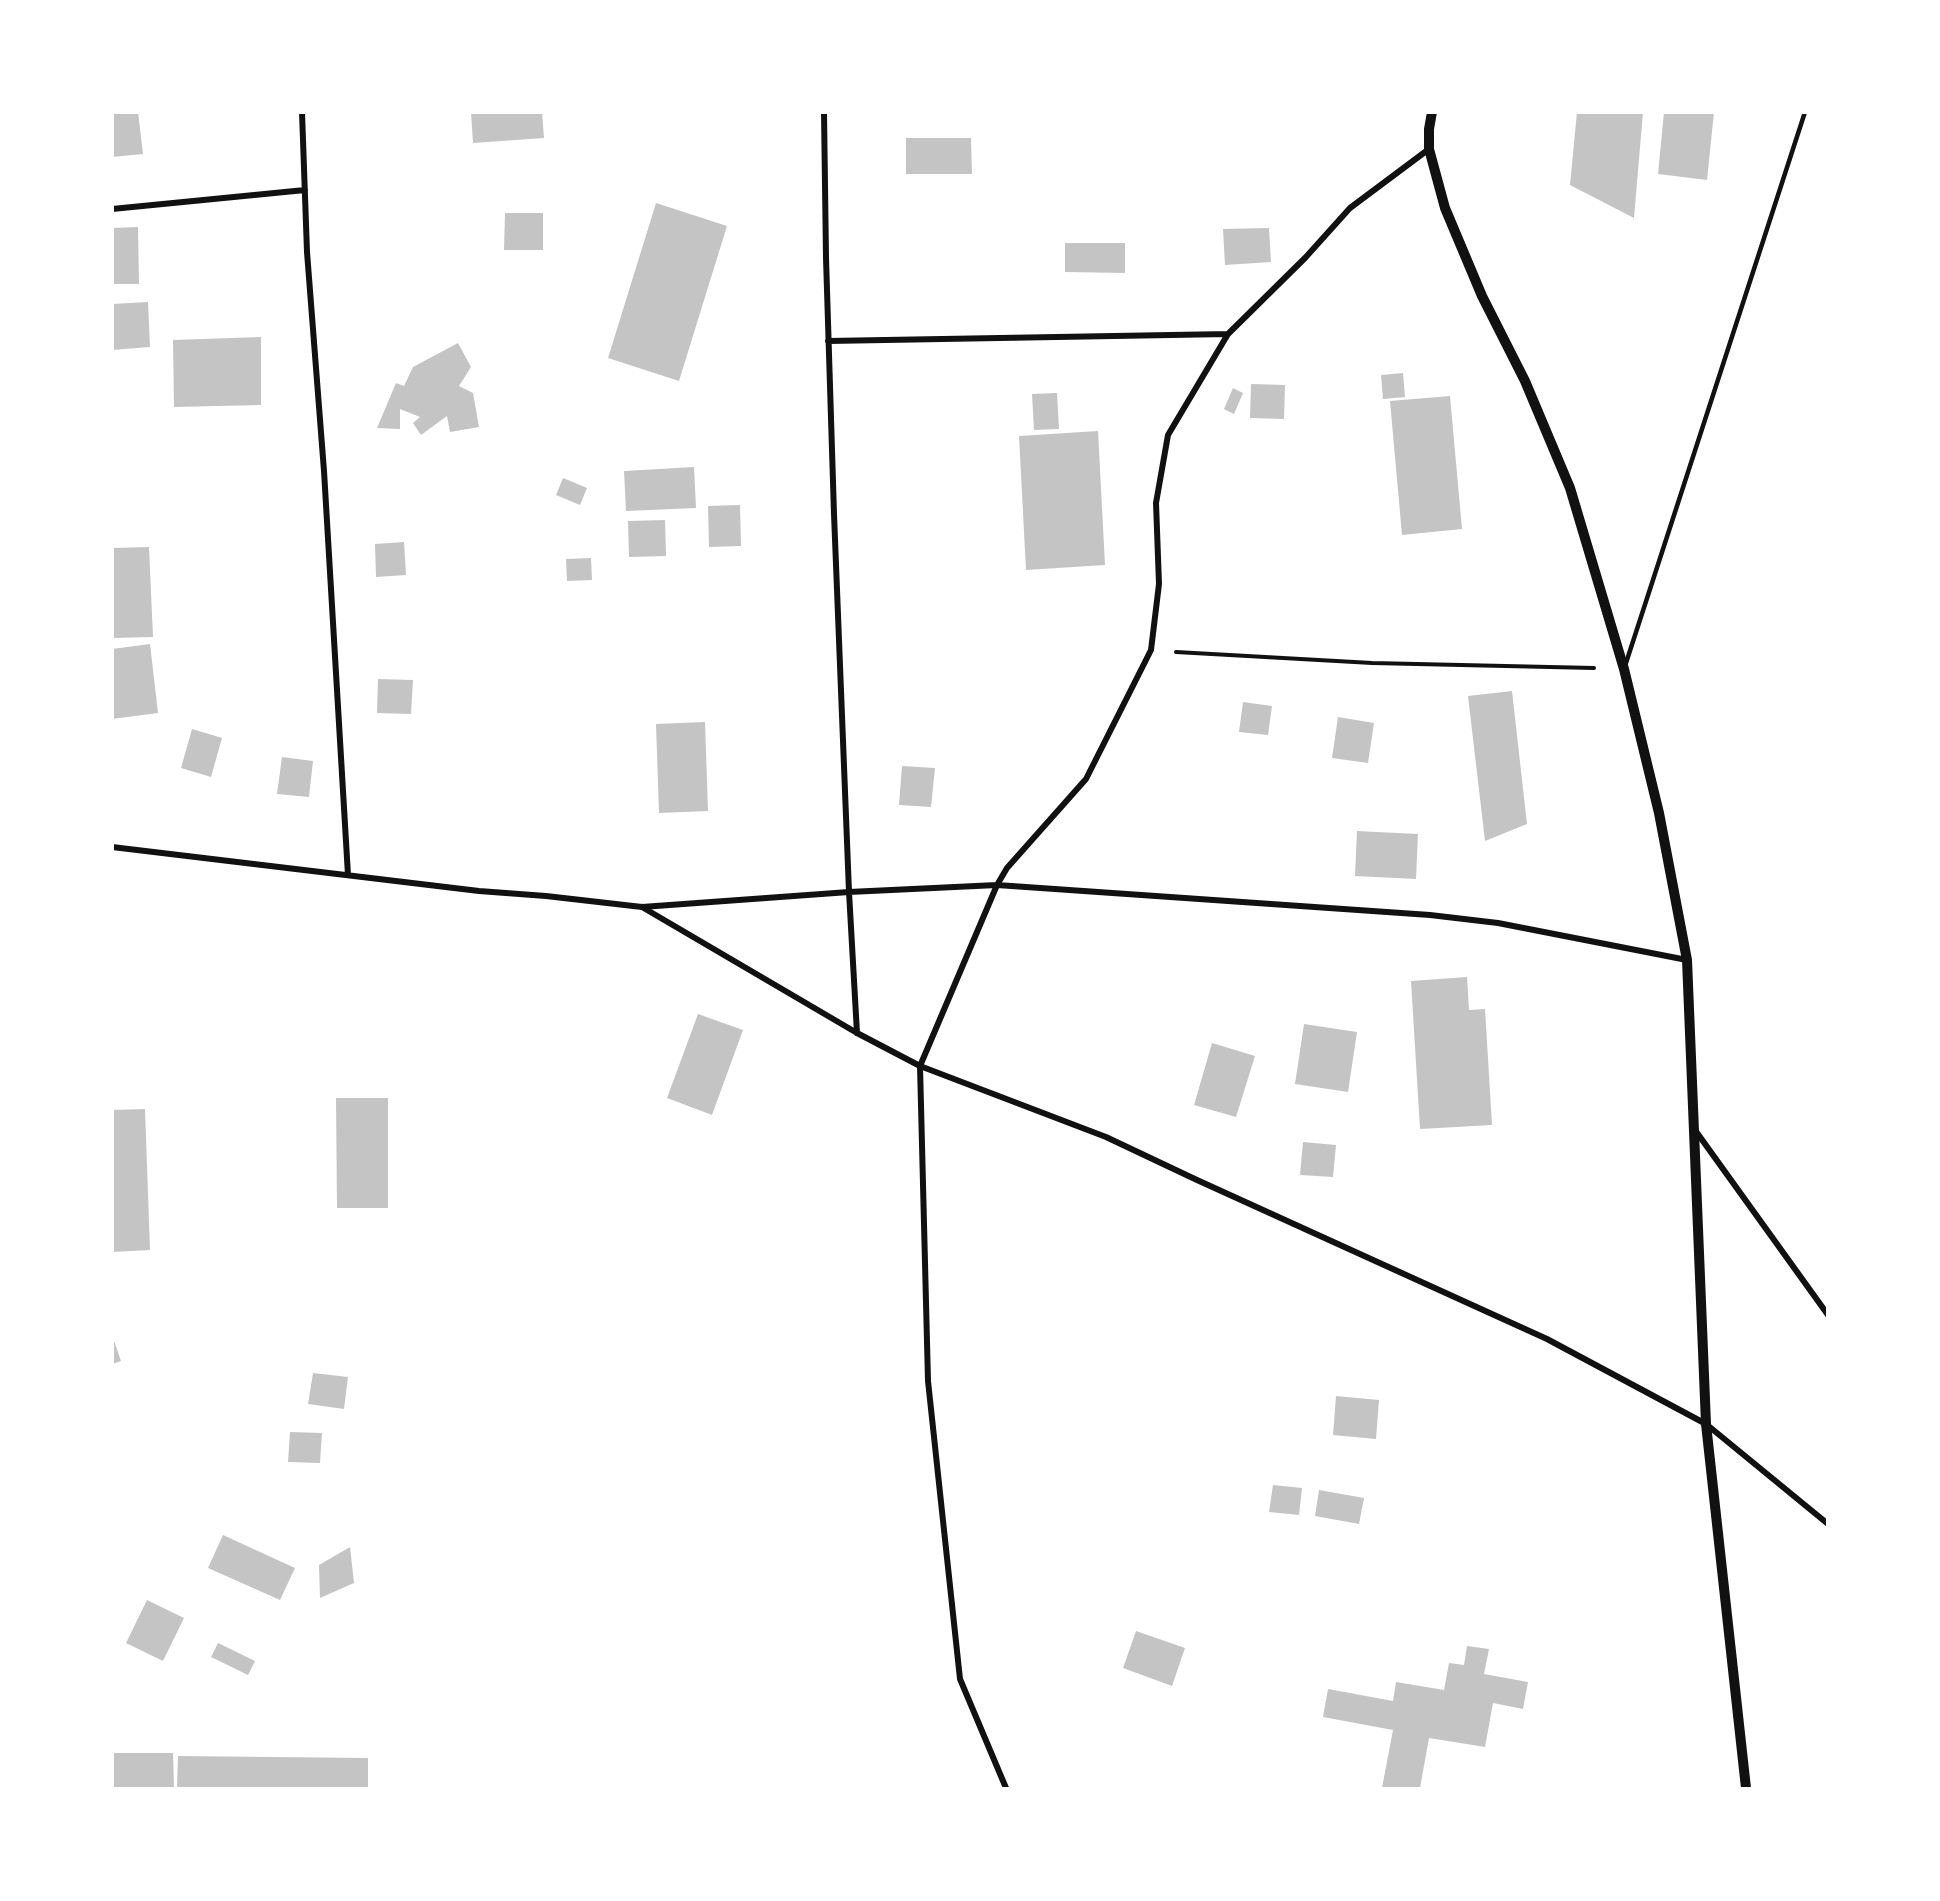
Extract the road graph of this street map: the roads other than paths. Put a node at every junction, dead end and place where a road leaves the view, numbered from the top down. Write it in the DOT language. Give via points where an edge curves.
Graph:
graph roads {
  1 [pos="302,112"];
  2 [pos="824,112"];
  3 [pos="1432,112"];
  4 [pos="1805,112"];
  5 [pos="1429,149"];
  6 [pos="305,190"];
  7 [pos="112,209"];
  8 [pos="1228,333"];
  9 [pos="828,341"];
  10 [pos="1624,669"];
  11 [pos="112,847"];
  12 [pos="348,875"];
  13 [pos="997,885"];
  14 [pos="849,892"];
  15 [pos="642,907"];
  16 [pos="1687,960"];
  17 [pos="857,1032"];
  18 [pos="920,1066"];
  19 [pos="1694,1128"];
  20 [pos="1827,1315"];
  21 [pos="1706,1424"];
  22 [pos="1827,1524"];
  23 [pos="1006,1788"];
  24 [pos="1746,1788"];
  1 -- 6 [label="street"];
  2 -- 9 [label="street"];
  3 -- 5 [label="street"];
  4 -- 10 [label="lane"];
  5 -- 8 [label="street" via="1350,208"];
  5 -- 10 [label="street" via="1445,208 1570,488"];
  6 -- 7 [label="street"];
  6 -- 12 [label="street"];
  8 -- 9 [label="street"];
  8 -- 13 [label="street" via="1168,435 1156,503 1159,584 1151,650 1086,779 1007,868"];
  9 -- 14 [label="street"];
  10 -- 16 [label="street" via="1659,813"];
  11 -- 12 [label="street"];
  12 -- 15 [label="street"];
  13 -- 14 [label="street"];
  13 -- 16 [label="street" via="1430,915 1498,923"];
  13 -- 18 [label="street"];
  14 -- 15 [label="street"];
  14 -- 17 [label="street"];
  15 -- 17 [label="street"];
  16 -- 19 [label="street"];
  17 -- 18 [label="street"];
  18 -- 21 [label="street" via="1106,1137 1547,1339"];
  18 -- 23 [label="street" via="928,1381 960,1679"];
  19 -- 20 [label="street"];
  19 -- 21 [label="street"];
  21 -- 22 [label="street"];
  21 -- 24 [label="street"];
}
